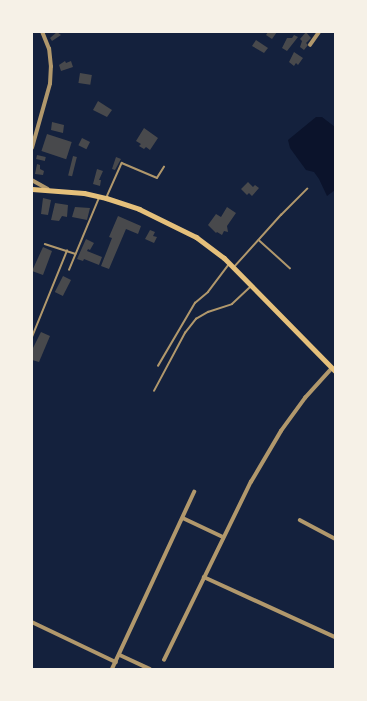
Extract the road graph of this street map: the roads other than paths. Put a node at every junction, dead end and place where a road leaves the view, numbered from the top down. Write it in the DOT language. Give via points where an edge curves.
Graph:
graph roads {
  1 [pos="42,32"];
  2 [pos="319,32"];
  3 [pos="310,45"];
  4 [pos="32,148"];
  5 [pos="164,167"];
  6 [pos="32,180"];
  7 [pos="32,189"];
  8 [pos="307,189"];
  9 [pos="51,190"];
  10 [pos="100,197"];
  11 [pos="106,198"];
  12 [pos="259,240"];
  13 [pos="45,244"];
  14 [pos="67,251"];
  15 [pos="75,254"];
  16 [pos="229,263"];
  17 [pos="233,267"];
  18 [pos="290,268"];
  19 [pos="69,270"];
  20 [pos="251,285"];
  21 [pos="32,337"];
  22 [pos="158,366"];
  23 [pos="334,370"];
  24 [pos="154,391"];
  25 [pos="194,492"];
  26 [pos="182,518"];
  27 [pos="300,520"];
  28 [pos="224,537"];
  29 [pos="335,539"];
  30 [pos="204,577"];
  31 [pos="32,622"];
  32 [pos="335,637"];
  33 [pos="120,655"];
  34 [pos="164,660"];
  35 [pos="116,662"];
  36 [pos="112,669"];
  37 [pos="150,669"];
  1 -- 4 [label="street" via="49,49 51,78"];
  2 -- 3 [label="street"];
  5 -- 11 [label="lane" via="157,178 122,163"];
  6 -- 9 [label="street"];
  7 -- 9 [label="main road"];
  8 -- 12 [label="lane"];
  9 -- 10 [label="main road"];
  10 -- 11 [label="main road"];
  10 -- 15 [label="lane"];
  11 -- 16 [label="main road" via="168,222 196,237"];
  12 -- 17 [label="lane"];
  12 -- 18 [label="lane"];
  13 -- 14 [label="lane"];
  14 -- 15 [label="lane"];
  14 -- 21 [label="lane"];
  15 -- 19 [label="lane"];
  16 -- 17 [label="main road"];
  16 -- 22 [label="lane" via="208,292 195,303"];
  17 -- 20 [label="main road"];
  20 -- 23 [label="main road"];
  20 -- 24 [label="lane" via="232,304 196,319"];
  23 -- 28 [label="street" via="305,398 281,430 251,482"];
  25 -- 26 [label="street"];
  26 -- 28 [label="street"];
  26 -- 33 [label="street"];
  27 -- 29 [label="street"];
  28 -- 30 [label="street"];
  30 -- 32 [label="street"];
  30 -- 34 [label="street"];
  31 -- 35 [label="street"];
  33 -- 35 [label="street"];
  33 -- 37 [label="street"];
  35 -- 36 [label="street"];
}
